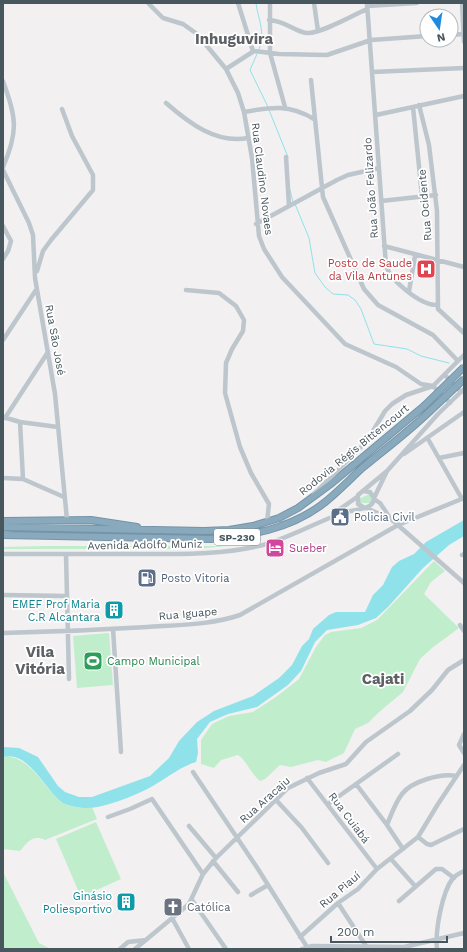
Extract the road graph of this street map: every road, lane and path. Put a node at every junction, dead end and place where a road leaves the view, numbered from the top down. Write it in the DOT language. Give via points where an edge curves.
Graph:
graph roads {
  1 [pos="148,3"];
  2 [pos="238,3"];
  3 [pos="270,3"];
  4 [pos="314,3"];
  5 [pos="417,3"];
  6 [pos="462,3"];
  7 [pos="367,6"];
  8 [pos="269,20"];
  9 [pos="318,31"];
  10 [pos="463,34"];
  11 [pos="419,37"];
  12 [pos="371,40"];
  13 [pos="464,42"];
  14 [pos="254,51"];
  15 [pos="270,53"];
  16 [pos="464,68"];
  17 [pos="226,69"];
  18 [pos="372,72"];
  19 [pos="310,80"];
  20 [pos="3,81"];
  21 [pos="464,96"];
  22 [pos="166,104"];
  23 [pos="419,105"];
  24 [pos="285,107"];
  25 [pos="413,107"];
  26 [pos="62,109"];
  27 [pos="244,112"];
  28 [pos="376,115"];
  29 [pos="314,120"];
  30 [pos="248,138"];
  31 [pos="286,157"];
  32 [pos="3,168"];
  33 [pos="379,168"];
  34 [pos="321,188"];
  35 [pos="436,195"];
  36 [pos="422,196"];
  37 [pos="381,201"];
  38 [pos="292,203"];
  39 [pos="256,224"];
  40 [pos="3,226"];
  41 [pos="384,246"];
  42 [pos="415,256"];
  43 [pos="3,259"];
  44 [pos="438,261"];
  45 [pos="464,267"];
  46 [pos="35,278"];
  47 [pos="36,290"];
  48 [pos="186,290"];
  49 [pos="409,291"];
  50 [pos="438,305"];
  51 [pos="464,333"];
  52 [pos="3,340"];
  53 [pos="48,352"];
  54 [pos="464,355"];
  55 [pos="458,361"];
  56 [pos="464,367"];
  57 [pos="445,375"];
  58 [pos="464,379"];
  59 [pos="433,386"];
  60 [pos="463,391"];
  61 [pos="450,403"];
  62 [pos="464,412"];
  63 [pos="4,417"];
  64 [pos="20,422"];
  65 [pos="58,427"];
  66 [pos="428,439"];
  67 [pos="464,453"];
  68 [pos="399,457"];
  69 [pos="438,458"];
  70 [pos="388,470"];
  71 [pos="3,478"];
  72 [pos="23,479"];
  73 [pos="363,491"];
  74 [pos="64,497"];
  75 [pos="357,497"];
  76 [pos="374,498"];
  77 [pos="463,499"];
  78 [pos="308,502"];
  79 [pos="365,508"];
  80 [pos="329,518"];
  81 [pos="391,519"];
  82 [pos="67,520"];
  83 [pos="3,521"];
  84 [pos="267,522"];
  85 [pos="398,525"];
  86 [pos="3,527"];
  87 [pos="156,530"];
  88 [pos="4,535"];
  89 [pos="3,554"];
  90 [pos="66,554"];
  91 [pos="464,583"];
  92 [pos="3,595"];
  93 [pos="66,596"];
  94 [pos="460,625"];
  95 [pos="113,629"];
  96 [pos="464,630"];
  97 [pos="68,632"];
  98 [pos="3,633"];
  99 [pos="464,660"];
  100 [pos="69,679"];
  101 [pos="464,734"];
  102 [pos="122,752"];
  103 [pos="464,753"];
  104 [pos="398,754"];
  105 [pos="464,765"];
  106 [pos="193,772"];
  107 [pos="456,776"];
  108 [pos="307,778"];
  109 [pos="356,784"];
  110 [pos="276,800"];
  111 [pos="328,804"];
  112 [pos="108,817"];
  113 [pos="387,825"];
  114 [pos="189,826"];
  115 [pos="464,829"];
  116 [pos="418,837"];
  117 [pos="236,838"];
  118 [pos="403,849"];
  119 [pos="391,858"];
  120 [pos="215,860"];
  121 [pos="328,863"];
  122 [pos="377,869"];
  123 [pos="464,871"];
  124 [pos="203,874"];
  125 [pos="454,878"];
  126 [pos="268,886"];
  127 [pos="415,886"];
  128 [pos="238,892"];
  129 [pos="251,895"];
  130 [pos="192,900"];
  131 [pos="399,901"];
  132 [pos="338,903"];
  133 [pos="172,918"];
  134 [pos="464,933"];
  135 [pos="300,936"];
  136 [pos="146,940"];
  137 [pos="436,940"];
  138 [pos="314,947"];
  139 [pos="304,948"];
  140 [pos="367,948"];
  141 [pos="120,949"];
  142 [pos="135,949"];
  143 [pos="189,949"];
  144 [pos="226,949"];
  145 [pos="437,949"];
  1 -- 17 [label="street, Rua Claudino Novaes" via="163,18 183,24 197,34"];
  2 -- 14 [label="street"];
  3 -- 8 [label="street"];
  4 -- 9 [label="street"];
  5 -- 7 [label="street"];
  6 -- 10 [label="street"];
  7 -- 9 [label="street"];
  7 -- 12 [label="street, Rua João Felizardo"];
  8 -- 9 [label="street" via="283,22 306,33"];
  8 -- 15 [label="street"];
  10 -- 13 [label="street"];
  11 -- 12 [label="street"];
  12 -- 15 [label="street" via="327,56"];
  12 -- 18 [label="street, Rua João Felizardo"];
  14 -- 15 [label="street"];
  14 -- 17 [label="street"];
  15 -- 24 [label="street"];
  16 -- 18 [label="street"];
  17 -- 27 [label="street, Rua Claudino Novaes"];
  18 -- 28 [label="street, Rua João Felizardo"];
  19 -- 29 [label="street"];
  20 -- 32 [label="street" via="15,128"];
  21 -- 23 [label="street"];
  22 -- 30 [label="street" via="186,121 224,139"];
  23 -- 25 [label="street"];
  23 -- 35 [label="street, Rua Ocidente"];
  24 -- 27 [label="street"];
  24 -- 29 [label="street"];
  25 -- 28 [label="street"];
  25 -- 36 [label="street"];
  26 -- 46 [label="street" via="72,136 93,175 93,190 43,251"];
  27 -- 30 [label="street, Rua Claudino Novaes"];
  28 -- 33 [label="street, Rua João Felizardo"];
  29 -- 34 [label="street"];
  30 -- 39 [label="street, Rua Claudino Novaes"];
  31 -- 38 [label="street"];
  32 -- 46 [label="street, Rua São José" via="32,228"];
  33 -- 34 [label="street" via="348,175"];
  33 -- 37 [label="street, Rua João Felizardo"];
  34 -- 38 [label="street"];
  34 -- 55 [label="street" via="364,290 372,301 433,335"];
  35 -- 36 [label="street"];
  35 -- 44 [label="street, Rua Ocidente"];
  36 -- 37 [label="street"];
  37 -- 41 [label="street, Rua João Felizardo"];
  38 -- 39 [label="street"];
  39 -- 59 [label="street, Rua Claudino Novaes" via="264,249 282,276 346,344 396,367 417,382"];
  40 -- 43 [label="street" via="10,237 10,246"];
  41 -- 42 [label="street"];
  41 -- 49 [label="street, Rua João Felizardo" via="389,273 399,285"];
  42 -- 44 [label="street"];
  42 -- 49 [label="street"];
  44 -- 45 [label="street"];
  44 -- 50 [label="street, Rua Ocidente"];
  46 -- 47 [label="street, Rua São José"];
  47 -- 52 [label="street"];
  47 -- 53 [label="street, Rua São José"];
  48 -- 84 [label="street" via="219,293 236,306 244,320 243,330 226,363 225,393 240,447 269,504"];
  49 -- 50 [label="street, Rua João Felizardo" via="430,305"];
  50 -- 51 [label="street" via="439,311"];
  53 -- 63 [label="street"];
  53 -- 65 [label="street, Rua São José"];
  54 -- 55 [label="street"];
  55 -- 57 [label="street"];
  56 -- 78 [label="highway, Rodovia Régis Bittencourt / SP-230, bridge" via="424,406"];
  57 -- 59 [label="street"];
  57 -- 60 [label="street"];
  58 -- 88 [label="highway, Rodovia Régis Bittencourt / SP-230, bridge" via="406,434 321,505 303,517 261,532 211,539"];
  59 -- 61 [label="street"];
  59 -- 78 [label="street" via="406,395 392,404 367,441"];
  60 -- 61 [label="street"];
  61 -- 68 [label="street"];
  62 -- 66 [label="street"];
  63 -- 64 [label="street"];
  64 -- 65 [label="street"];
  64 -- 72 [label="street"];
  65 -- 74 [label="street, Rua São José"];
  66 -- 68 [label="street"];
  66 -- 69 [label="street"];
  67 -- 69 [label="street"];
  68 -- 70 [label="street"];
  69 -- 77 [label="street"];
  70 -- 73 [label="street"];
  70 -- 76 [label="street"];
  71 -- 72 [label="street"];
  72 -- 74 [label="street"];
  73 -- 75 [label="street"];
  73 -- 76 [label="street" via="370,492"];
  74 -- 82 [label="street, Rua São José"];
  75 -- 79 [label="street" via="358,504"];
  75 -- 80 [label="street"];
  76 -- 79 [label="street" via="372,505"];
  76 -- 81 [label="street"];
  77 -- 85 [label="street, Rua Iguape"];
  78 -- 84 [label="highway, Rodovia Régis Bittencourt / SP-230"];
  79 -- 80 [label="street"];
  79 -- 81 [label="street"];
  80 -- 90 [label="street, Avenida Adolfo Muniz" via="276,541 225,552"];
  81 -- 85 [label="street"];
  82 -- 83 [label="highway"];
  82 -- 87 [label="highway" via="105,521"];
  84 -- 87 [label="highway, Rodovia Régis Bittencourt / SP-230" via="229,530"];
  85 -- 91 [label="street"];
  85 -- 95 [label="street, Rua Iguape" via="236,616 196,624"];
  86 -- 87 [label="highway, Rodovia Régis Bittencourt / SP-230"];
  89 -- 90 [label="street, Avenida Adolfo Muniz"];
  90 -- 93 [label="street"];
  92 -- 93 [label="street"];
  93 -- 97 [label="street"];
  94 -- 96 [label="street"];
  95 -- 97 [label="street, Rua Iguape"];
  95 -- 102 [label="street"];
  97 -- 98 [label="street, Rua Iguape"];
  97 -- 100 [label="street"];
  99 -- 108 [label="street, Rua Aracaju" via="448,670 410,711 366,742 346,764"];
  101 -- 103 [label="street" via="459,745"];
  104 -- 109 [label="street"];
  105 -- 107 [label="street, Rua Piauí"];
  106 -- 117 [label="street"];
  107 -- 113 [label="street" via="439,775 406,790"];
  107 -- 116 [label="street, Rua Piauí"];
  108 -- 110 [label="street, Rua Aracaju" via="288,788"];
  108 -- 111 [label="street, Rua Cuiabá"];
  109 -- 111 [label="street"];
  109 -- 113 [label="street"];
  110 -- 117 [label="street, Rua Aracaju"];
  110 -- 121 [label="street" via="302,828"];
  111 -- 122 [label="street, Rua Cuiabá"];
  112 -- 124 [label="street" via="152,799"];
  113 -- 118 [label="street"];
  114 -- 120 [label="street"];
  115 -- 116 [label="street" via="431,845"];
  116 -- 118 [label="street, Rua Piauí"];
  117 -- 120 [label="street, Rua Aracaju"];
  117 -- 126 [label="street"];
  118 -- 119 [label="street, Rua Piauí"];
  119 -- 122 [label="street, Rua Piauí"];
  119 -- 127 [label="street"];
  120 -- 124 [label="street, Rua Aracaju"];
  120 -- 128 [label="street"];
  122 -- 132 [label="street, Rua Piauí" via="358,889"];
  123 -- 125 [label="street"];
  124 -- 130 [label="street, Rua Aracaju"];
  125 -- 127 [label="street" via="442,869 436,869"];
  125 -- 137 [label="street" via="444,901"];
  126 -- 129 [label="street"];
  126 -- 135 [label="street"];
  127 -- 131 [label="street"];
  130 -- 133 [label="street, Rua Aracaju"];
  130 -- 144 [label="street"];
  132 -- 135 [label="street, Rua Piauí"];
  132 -- 140 [label="street"];
  133 -- 136 [label="street, Rua Aracaju"];
  133 -- 143 [label="street"];
  134 -- 137 [label="street"];
  135 -- 139 [label="street"];
  136 -- 141 [label="street" via="128,942"];
  136 -- 142 [label="street, Rua Aracaju"];
  137 -- 140 [label="street" via="404,947"];
  137 -- 145 [label="street"];
  138 -- 139 [label="street"];
  138 -- 140 [label="street"];
}
